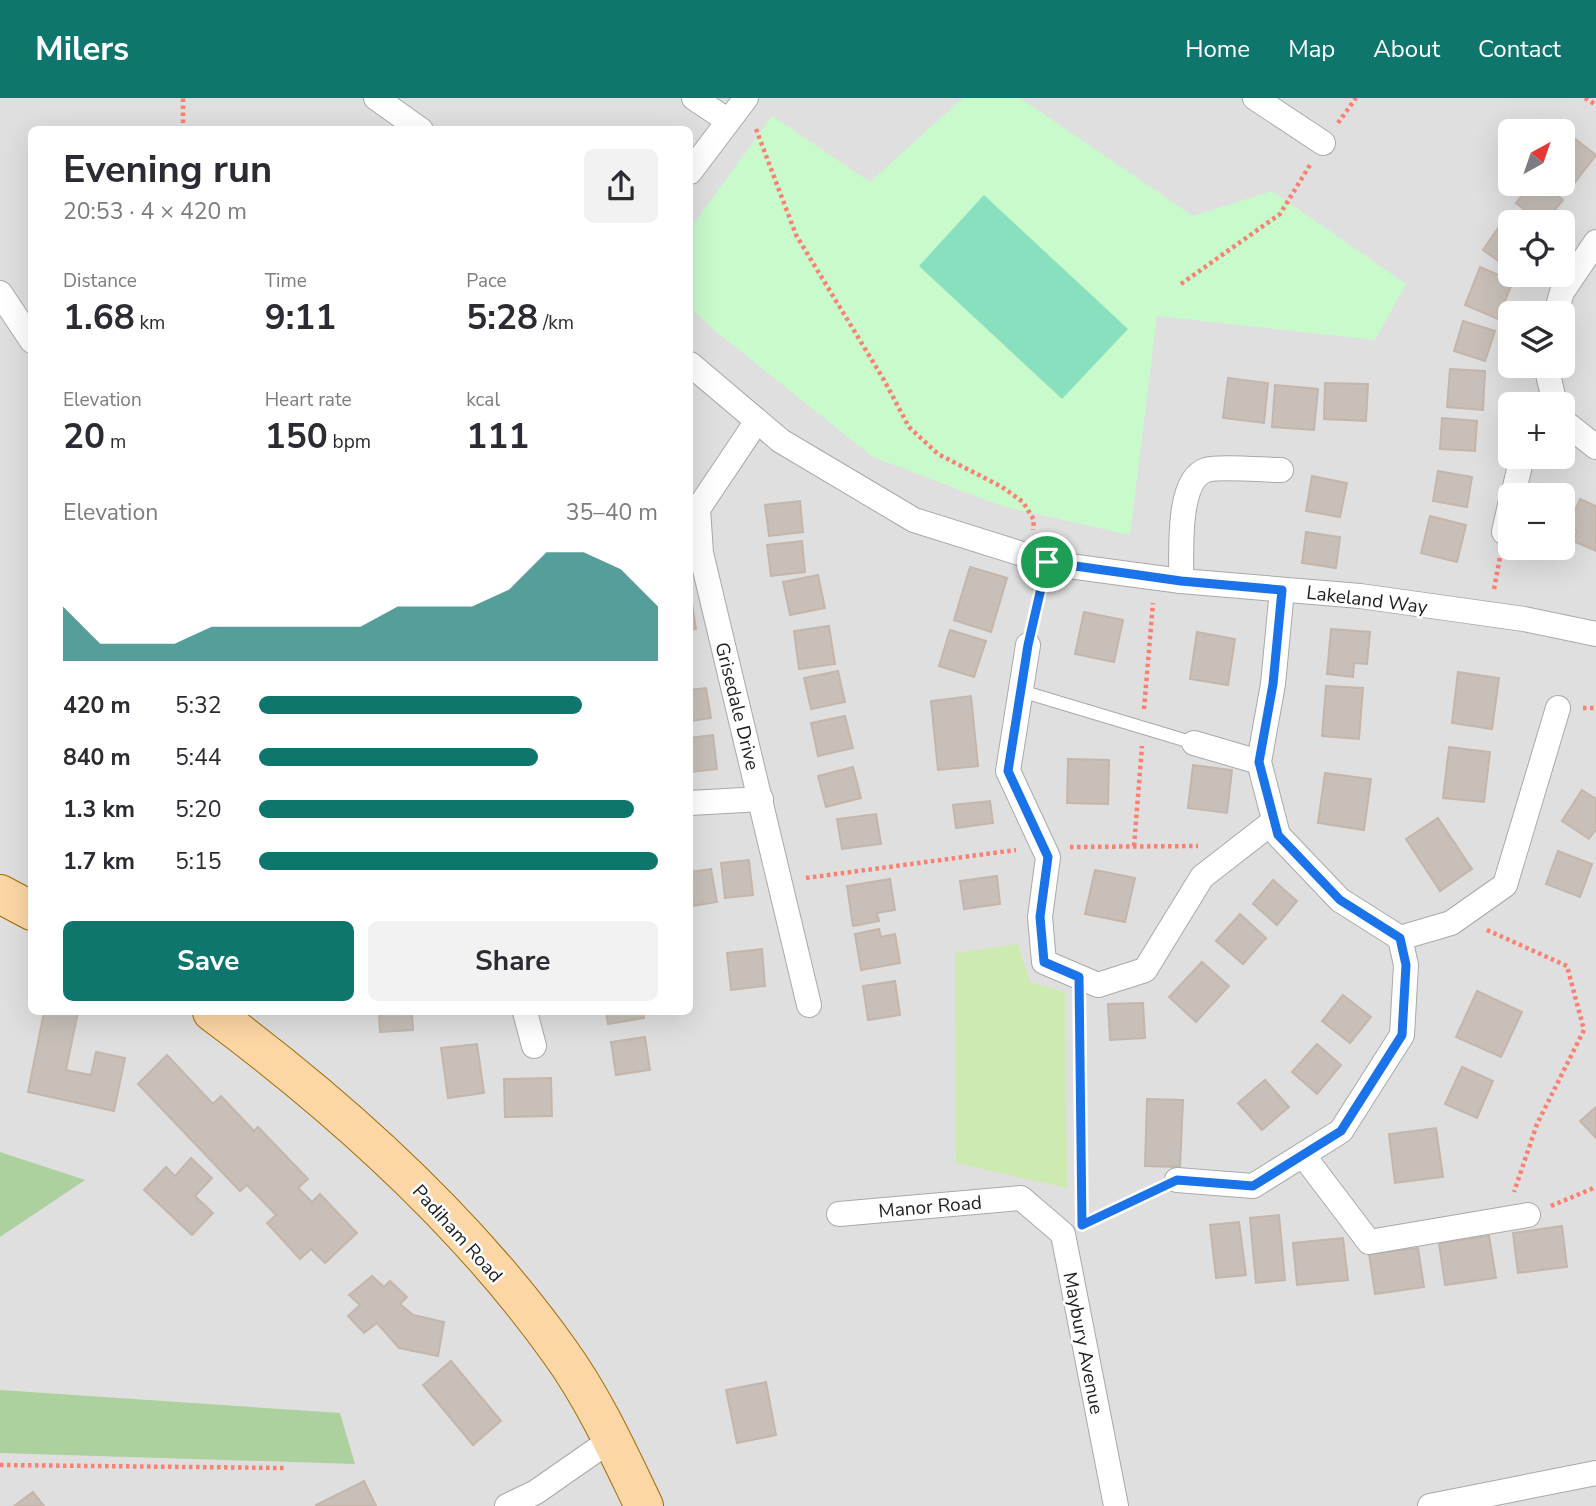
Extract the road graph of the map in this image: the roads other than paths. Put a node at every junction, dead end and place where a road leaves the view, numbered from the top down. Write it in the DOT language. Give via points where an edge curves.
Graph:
graph roads {
  1 [pos="376,98"];
  2 [pos="694,98"];
  3 [pos="1255,98"];
  4 [pos="737,109"];
  5 [pos="415,126"];
  6 [pos="1323,143"];
  7 [pos="693,168"];
  8 [pos="1596,242"];
  9 [pos="0,293"];
  10 [pos="1559,301"];
  11 [pos="28,335"];
  12 [pos="693,367"];
  13 [pos="757,421"];
  14 [pos="1575,430"];
  15 [pos="1596,447"];
  16 [pos="1281,470"];
  17 [pos="695,553"];
  18 [pos="1181,581"];
  19 [pos="1282,590"];
  20 [pos="1596,634"];
  21 [pos="1028,645"];
  22 [pos="1021,691"];
  23 [pos="1558,708"];
  24 [pos="1194,743"];
  25 [pos="1259,762"];
  26 [pos="761,799"];
  27 [pos="693,803"];
  28 [pos="1274,821"];
  29 [pos="0,894"];
  30 [pos="28,909"];
  31 [pos="1400,938"];
  32 [pos="809,1004"];
  33 [pos="216,1015"];
  34 [pos="526,1015"];
  35 [pos="534,1046"];
  36 [pos="1303,1155"];
  37 [pos="1177,1180"];
  38 [pos="1021,1198"];
  39 [pos="839,1214"];
  40 [pos="1517,1217"];
  41 [pos="612,1438"];
  42 [pos="1596,1473"];
  43 [pos="507,1506"];
  44 [pos="643,1506"];
  45 [pos="1116,1506"];
  46 [pos="1430,1506"];
  1 -- 5 [label="street"];
  2 -- 4 [label="street"];
  3 -- 6 [label="street"];
  4 -- 7 [label="street"];
  8 -- 10 [label="street"];
  9 -- 11 [label="street"];
  12 -- 13 [label="street, Lakeland Way"];
  13 -- 17 [label="street, Grisedale Drive" via="698,509"];
  13 -- 18 [label="street, Lakeland Way" via="781,441 914,520 1038,559"];
  14 -- 15 [label="street"];
  16 -- 18 [label="street" via="1206,470 1190,482"];
  17 -- 26 [label="street, Grisedale Drive"];
  18 -- 19 [label="street, Lakeland Way"];
  19 -- 20 [label="street, Lakeland Way" via="1490,614"];
  19 -- 25 [label="street" via="1273,684"];
  21 -- 22 [label="street"];
  22 -- 24 [label="lane"];
  22 -- 28 [label="street" via="1008,771 1048,857 1040,917 1044,962 1098,985 1146,970 1202,877"];
  23 -- 31 [label="street" via="1506,885 1451,923"];
  24 -- 25 [label="street"];
  25 -- 28 [label="street"];
  26 -- 27 [label="street"];
  26 -- 32 [label="street, Grisedale Drive"];
  28 -- 31 [label="street" via="1278,835 1340,900"];
  29 -- 30 [label="main road"];
  31 -- 36 [label="street" via="1406,965 1402,1035 1341,1131"];
  33 -- 41 [label="main road, Padiham Road" via="330,1102 457,1226 561,1352"];
  34 -- 35 [label="street"];
  36 -- 37 [label="street" via="1253,1186"];
  36 -- 40 [label="street" via="1369,1242"];
  38 -- 39 [label="street, Manor Road"];
  38 -- 45 [label="street, Maybury Avenue" via="1063,1234"];
  41 -- 43 [label="street" via="536,1492"];
  41 -- 44 [label="main road, Padiham Road"];
  42 -- 46 [label="street"];
}
